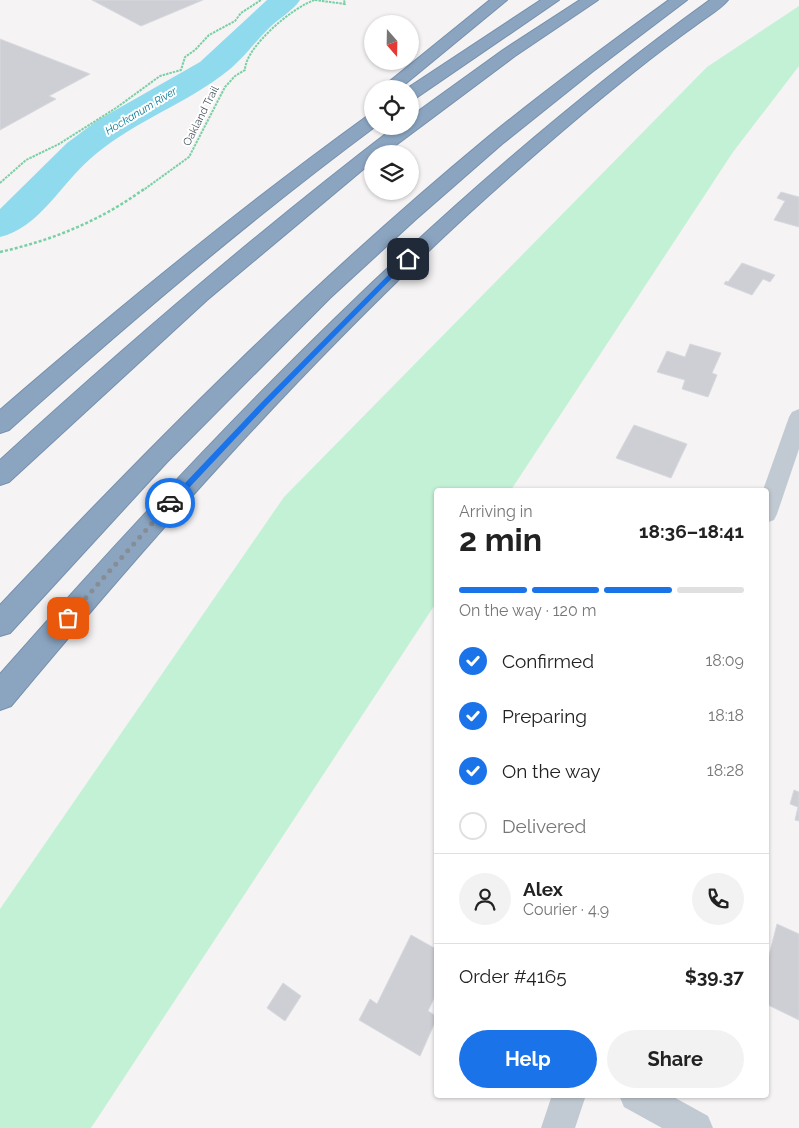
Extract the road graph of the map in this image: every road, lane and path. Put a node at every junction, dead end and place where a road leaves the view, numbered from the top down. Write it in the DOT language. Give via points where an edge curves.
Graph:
graph roads {
  1 [pos="261,0"];
  2 [pos="315,0"];
  3 [pos="344,0"];
  4 [pos="499,0"];
  5 [pos="551,0"];
  6 [pos="590,0"];
  7 [pos="679,0"];
  8 [pos="720,0"];
  9 [pos="399,80"];
  10 [pos="419,88"];
  11 [pos="364,110"];
  12 [pos="419,118"];
  13 [pos="364,127"];
  14 [pos="396,135"];
  15 [pos="0,183"];
  16 [pos="239,223"];
  17 [pos="0,252"];
  18 [pos="799,417"];
  19 [pos="0,424"];
  20 [pos="0,475"];
  21 [pos="769,505"];
  22 [pos="0,624"];
  23 [pos="0,696"];
  24 [pos="568,1098"];
  25 [pos="641,1098"];
  26 [pos="558,1128"];
  27 [pos="696,1128"];
  1 -- 15 [label="path" via="235,21 209,35 185,57 181,70 160,76 59,144 26,160"];
  2 -- 3 [label="path, Oakland Trail" via="345,4"];
  2 -- 17 [label="path, Oakland Trail" via="306,3 270,31 245,61 245,70 225,87 189,158 98,219 39,243"];
  4 -- 9 [label="highway"];
  5 -- 10 [label="highway"];
  6 -- 12 [label="highway"];
  7 -- 22 [label="highway" via="536,106 436,190 337,280 197,415"];
  8 -- 23 [label="highway" via="573,111 415,252 216,454"];
  11 -- 16 [label="highway"];
  13 -- 16 [label="highway"];
  14 -- 20 [label="highway" via="261,243 108,375"];
  16 -- 19 [label="highway" via="120,319"];
  18 -- 21 [label="street"];
  24 -- 26 [label="street"];
  25 -- 27 [label="street"];
}
